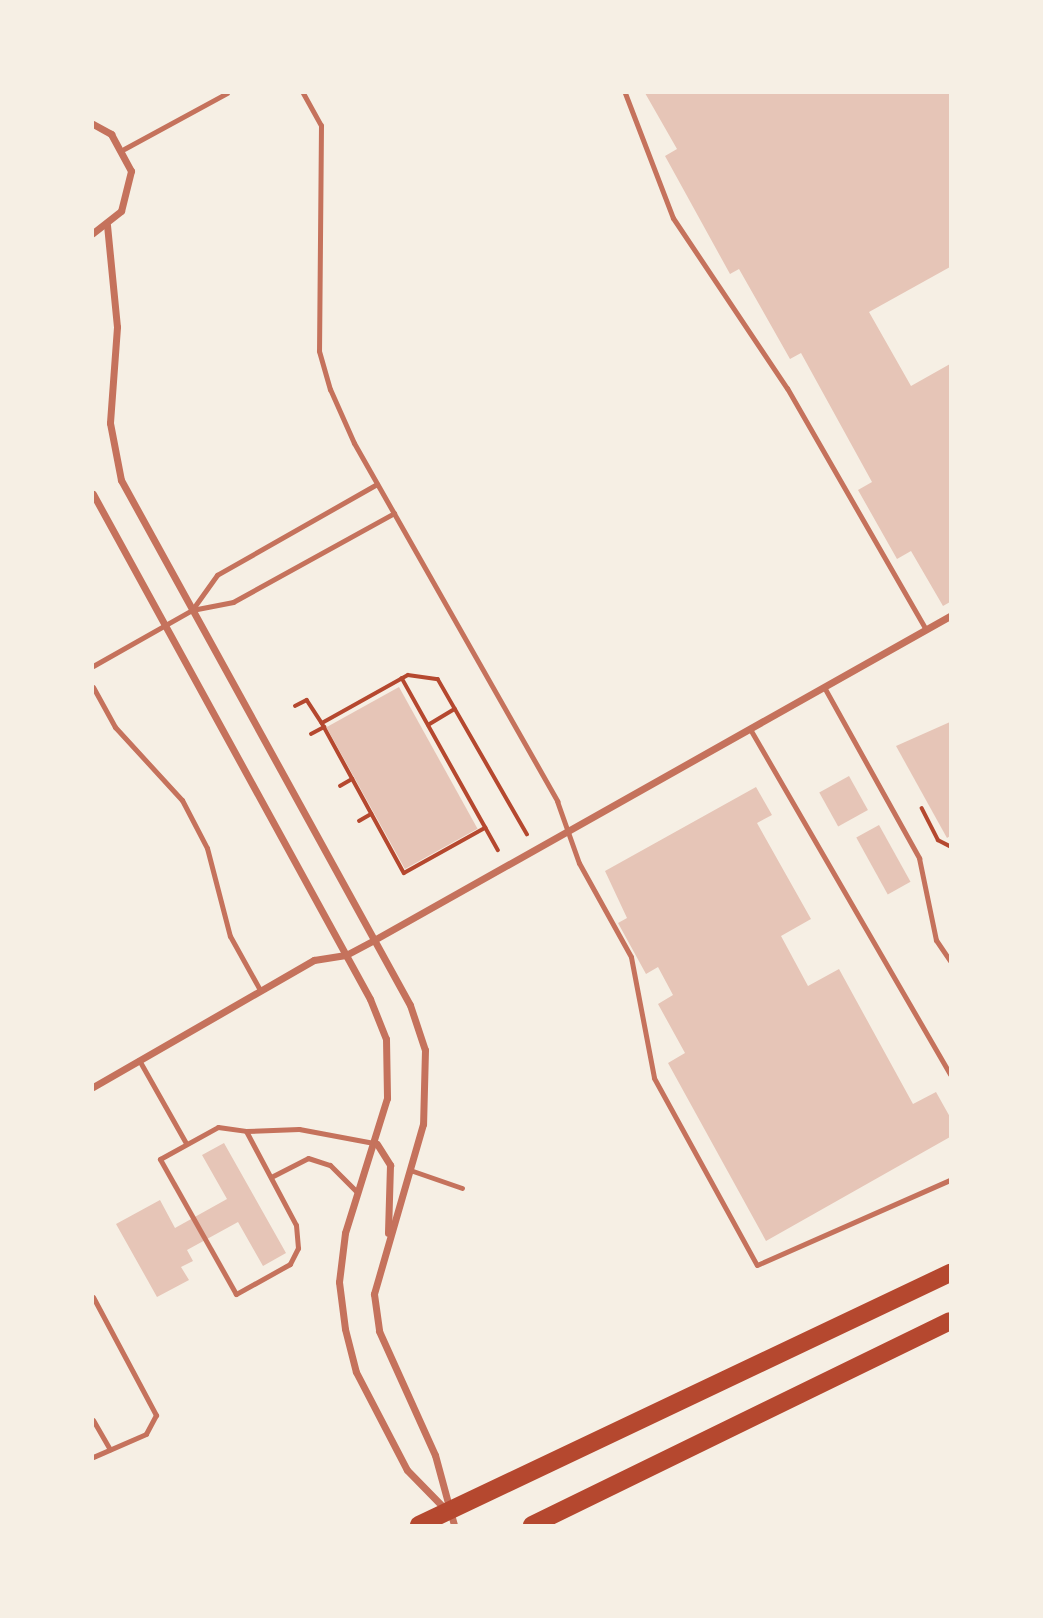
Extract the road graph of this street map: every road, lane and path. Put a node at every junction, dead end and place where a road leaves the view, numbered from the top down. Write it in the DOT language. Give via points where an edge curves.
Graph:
graph roads {
  1 [pos="227,93"];
  2 [pos="303,93"];
  3 [pos="625,93"];
  4 [pos="93,124"];
  5 [pos="124,149"];
  6 [pos="107,225"];
  7 [pos="93,233"];
  8 [pos="377,484"];
  9 [pos="93,494"];
  10 [pos="394,513"];
  11 [pos="192,610"];
  12 [pos="950,617"];
  13 [pos="163,626"];
  14 [pos="926,630"];
  15 [pos="93,666"];
  16 [pos="402,678"];
  17 [pos="93,687"];
  18 [pos="824,687"];
  19 [pos="295,706"];
  20 [pos="455,709"];
  21 [pos="323,725"];
  22 [pos="428,725"];
  23 [pos="750,729"];
  24 [pos="311,734"];
  25 [pos="352,779"];
  26 [pos="340,786"];
  27 [pos="922,808"];
  28 [pos="371,814"];
  29 [pos="359,821"];
  30 [pos="485,828"];
  31 [pos="568,831"];
  32 [pos="527,834"];
  33 [pos="950,846"];
  34 [pos="498,850"];
  35 [pos="374,940"];
  36 [pos="346,955"];
  37 [pos="950,961"];
  38 [pos="260,990"];
  39 [pos="139,1060"];
  40 [pos="950,1074"];
  41 [pos="93,1087"];
  42 [pos="246,1130"];
  43 [pos="186,1143"];
  44 [pos="377,1144"];
  45 [pos="410,1170"];
  46 [pos="273,1176"];
  47 [pos="950,1181"];
  48 [pos="462,1188"];
  49 [pos="358,1193"];
  50 [pos="388,1241"];
  51 [pos="950,1273"];
  52 [pos="93,1297"];
  53 [pos="950,1321"];
  54 [pos="93,1420"];
  55 [pos="110,1450"];
  56 [pos="93,1457"];
  57 [pos="451,1519"];
  58 [pos="419,1525"];
  59 [pos="532,1525"];
  1 -- 5 [label="lane"];
  2 -- 8 [label="lane" via="321,125 319,351 330,389"];
  3 -- 14 [label="lane" via="673,218 788,388"];
  4 -- 5 [label="street"];
  5 -- 6 [label="street" via="130,191"];
  6 -- 7 [label="street"];
  6 -- 11 [label="street" via="116,302 109,397 113,451 135,512"];
  8 -- 10 [label="lane"];
  8 -- 11 [label="lane" via="217,575"];
  9 -- 13 [label="street"];
  10 -- 11 [label="lane" via="233,602"];
  10 -- 31 [label="lane"];
  11 -- 13 [label="lane"];
  11 -- 35 [label="street"];
  12 -- 14 [label="street"];
  13 -- 15 [label="lane"];
  13 -- 36 [label="street"];
  14 -- 18 [label="street"];
  16 -- 20 [label="path" via="438,679"];
  16 -- 21 [label="path"];
  16 -- 22 [label="path"];
  17 -- 38 [label="lane" via="115,727 182,800 207,848 230,936"];
  18 -- 23 [label="street"];
  18 -- 37 [label="lane" via="919,858 936,940"];
  19 -- 21 [label="path" via="307,700"];
  20 -- 22 [label="path"];
  20 -- 32 [label="path"];
  21 -- 24 [label="path"];
  21 -- 25 [label="path"];
  22 -- 30 [label="path"];
  23 -- 31 [label="street"];
  23 -- 40 [label="lane"];
  25 -- 26 [label="path"];
  25 -- 28 [label="path"];
  27 -- 33 [label="path" via="938,840"];
  28 -- 29 [label="path"];
  28 -- 30 [label="path" via="404,873"];
  30 -- 34 [label="path"];
  31 -- 35 [label="street"];
  31 -- 47 [label="lane" via="631,957 654,1078 757,1265"];
  35 -- 36 [label="street"];
  35 -- 45 [label="street" via="425,1049 423,1124"];
  36 -- 38 [label="street" via="314,960"];
  36 -- 44 [label="street" via="386,1038 390,1068"];
  38 -- 39 [label="street"];
  39 -- 41 [label="street"];
  39 -- 43 [label="lane"];
  42 -- 43 [label="lane" via="218,1127"];
  42 -- 44 [label="lane" via="299,1129"];
  42 -- 46 [label="lane"];
  43 -- 46 [label="lane" via="160,1159 236,1294 290,1264 298,1248 296,1225"];
  44 -- 49 [label="street"];
  44 -- 50 [label="street" via="390,1165"];
  45 -- 48 [label="lane"];
  45 -- 50 [label="street"];
  46 -- 49 [label="lane" via="308,1158 330,1165"];
  49 -- 57 [label="street" via="339,1282 356,1372 408,1470"];
  50 -- 57 [label="street" via="374,1294 379,1331 436,1455"];
  51 -- 57 [label="main road"];
  52 -- 55 [label="lane" via="156,1415 146,1434"];
  53 -- 59 [label="main road"];
  54 -- 55 [label="lane"];
  55 -- 56 [label="lane"];
  57 -- 58 [label="main road"];
}
